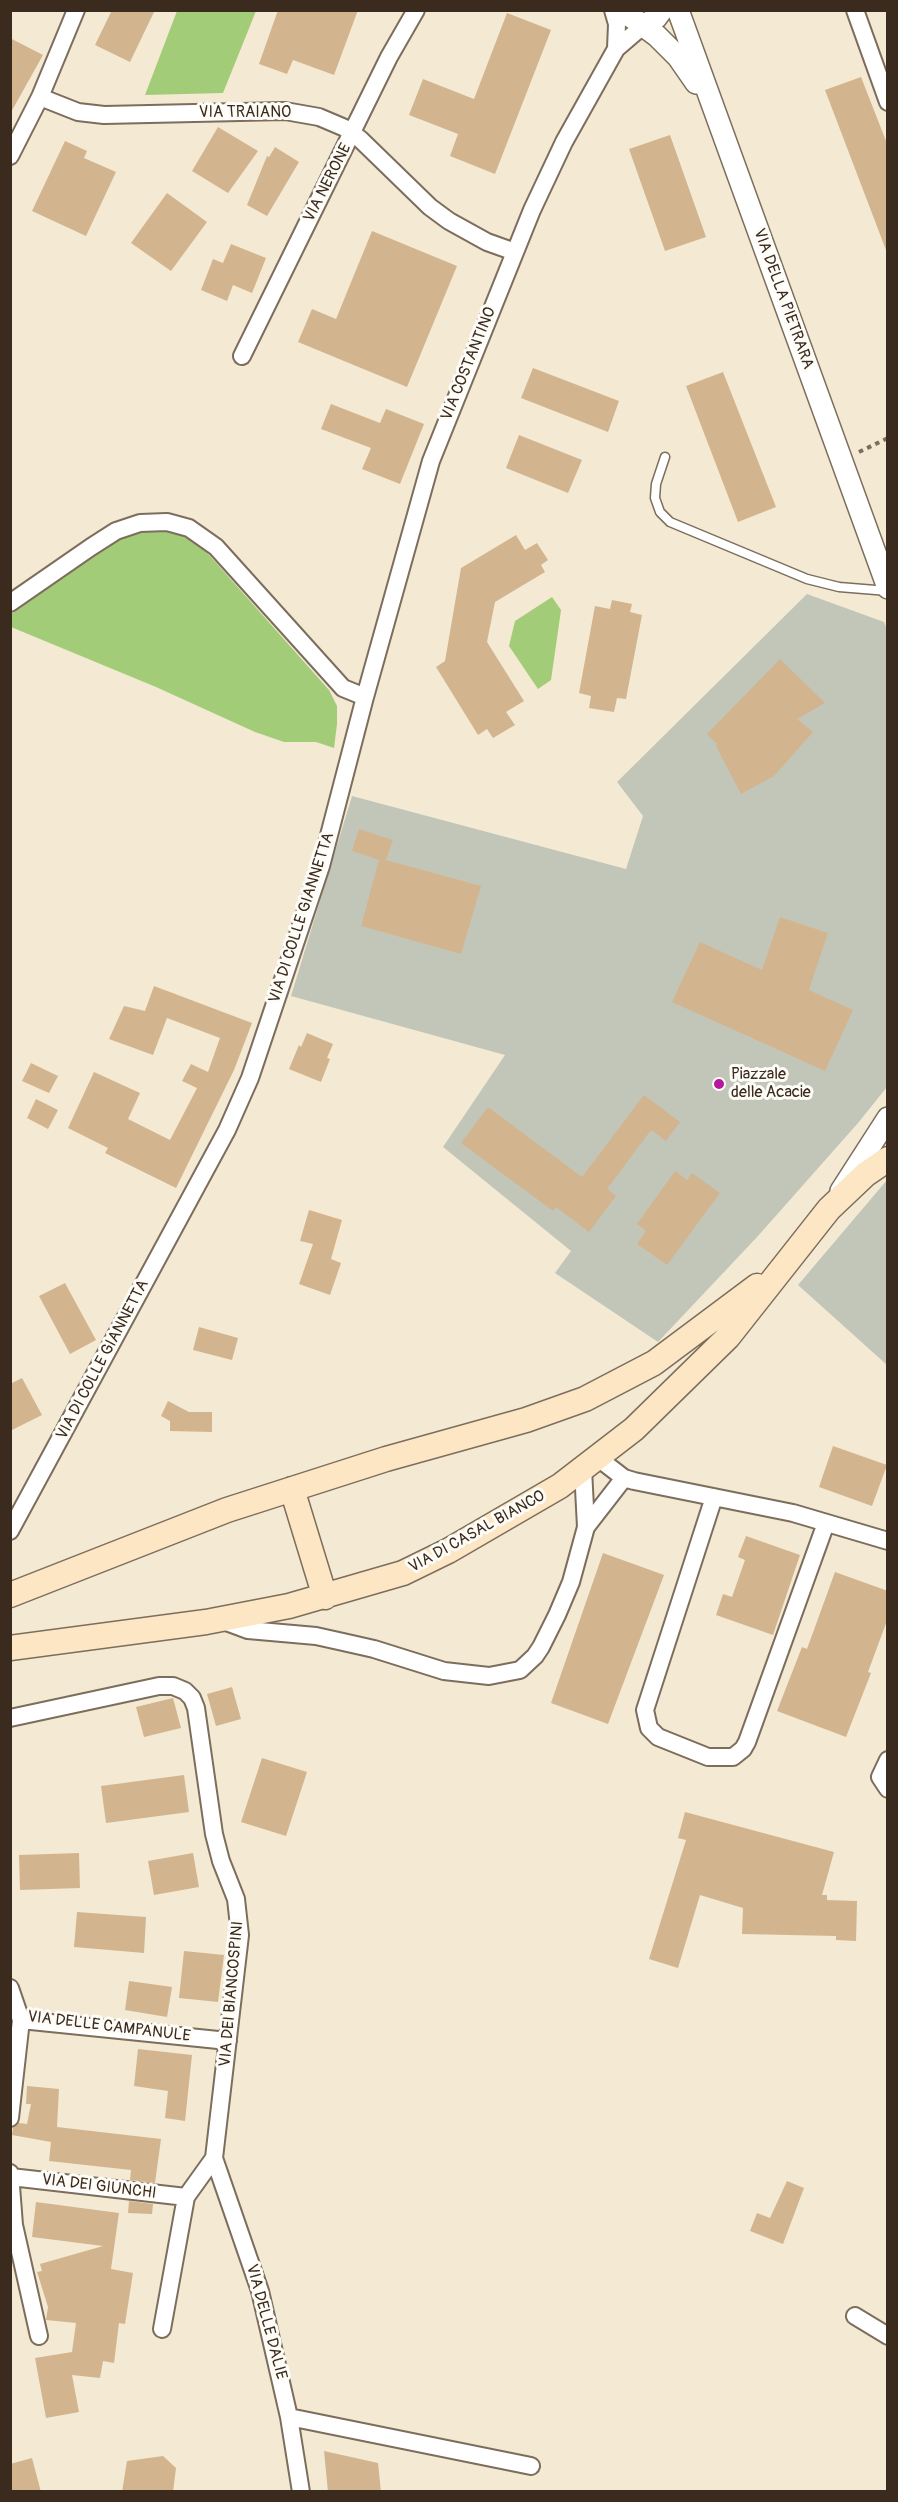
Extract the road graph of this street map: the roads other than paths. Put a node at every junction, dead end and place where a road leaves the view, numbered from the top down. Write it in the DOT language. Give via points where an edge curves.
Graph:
graph roads {
  1 [pos="76,10"];
  2 [pos="416,10"];
  3 [pos="613,10"];
  4 [pos="622,10"];
  5 [pos="662,10"];
  6 [pos="678,10"];
  7 [pos="855,10"];
  8 [pos="644,25"];
  9 [pos="616,48"];
  10 [pos="40,97"];
  11 [pos="888,102"];
  12 [pos="719,126"];
  13 [pos="353,133"];
  14 [pos="10,156"];
  15 [pos="515,252"];
  16 [pos="242,356"];
  17 [pos="665,457"];
  18 [pos="888,589"];
  19 [pos="10,603"];
  20 [pos="365,697"];
  21 [pos="888,1118"];
  22 [pos="888,1159"];
  23 [pos="829,1209"];
  24 [pos="786,1265"];
  25 [pos="590,1464"];
  26 [pos="624,1478"];
  27 [pos="292,1489"];
  28 [pos="714,1497"];
  29 [pos="826,1523"];
  30 [pos="586,1527"];
  31 [pos="10,1531"];
  32 [pos="888,1541"];
  33 [pos="52,1579"];
  34 [pos="10,1581"];
  35 [pos="10,1595"];
  36 [pos="325,1597"];
  37 [pos="220,1620"];
  38 [pos="10,1648"];
  39 [pos="10,1718"];
  40 [pos="888,1760"];
  41 [pos="888,1789"];
  42 [pos="10,1988"];
  43 [pos="21,2020"];
  44 [pos="228,2041"];
  45 [pos="10,2118"];
  46 [pos="214,2158"];
  47 [pos="11,2175"];
  48 [pos="186,2197"];
  49 [pos="855,2316"];
  50 [pos="162,2329"];
  51 [pos="39,2336"];
  52 [pos="888,2336"];
  53 [pos="289,2417"];
  54 [pos="531,2466"];
  55 [pos="301,2492"];
  1 -- 10 [label="street"];
  2 -- 13 [label="street, VIA NERONE"];
  3 -- 9 [label="street"];
  4 -- 8 [label="street"];
  5 -- 8 [label="street"];
  6 -- 12 [label="street, VIA DELLA PIETRARA"];
  7 -- 11 [label="street"];
  8 -- 9 [label="street"];
  8 -- 12 [label="street" via="678,57"];
  9 -- 15 [label="street, VIA COSTANTINO" via="551,168"];
  10 -- 13 [label="street, VIA TRAIANO" via="78,112 111,116 297,112 328,120"];
  10 -- 14 [label="street"];
  12 -- 18 [label="street, VIA DELLA PIETRARA"];
  13 -- 15 [label="street, VIA TRAIANO" via="439,214 473,235"];
  13 -- 16 [label="street, VIA NERONE"];
  15 -- 20 [label="street, VIA COSTANTINO" via="431,461"];
  17 -- 18 [label="lane" via="655,498 660,512 670,522 807,579 839,587"];
  19 -- 20 [label="street" via="116,531 140,523 167,522 189,528 216,547 344,688"];
  20 -- 31 [label="street, VIA DI COLLE GIANNETTA" via="321,866 246,1088"];
  21 -- 23 [label="street"];
  22 -- 23 [label="main road, VIA DI CASAL BIANCO"];
  23 -- 24 [label="main road, VIA DI CASAL BIANCO"];
  24 -- 25 [label="main road, VIA DI CASAL BIANCO" via="720,1345 672,1394"];
  24 -- 27 [label="main road, VIA DI CASAL BIANCO" via="654,1363 585,1399"];
  25 -- 26 [label="street"];
  25 -- 30 [label="street"];
  25 -- 36 [label="main road, VIA DI CASAL BIANCO" via="537,1500 427,1562"];
  26 -- 28 [label="street"];
  26 -- 30 [label="street"];
  27 -- 33 [label="main road, VIA DI CASAL BIANCO" via="227,1510"];
  27 -- 36 [label="main road"];
  28 -- 29 [label="street"];
  28 -- 29 [label="street" via="645,1710 649,1728 658,1737 708,1758 733,1757 747,1742"];
  29 -- 32 [label="street"];
  30 -- 37 [label="street" via="557,1615 535,1656 511,1673 476,1676 444,1671 344,1642 248,1630"];
  33 -- 34 [label="street"];
  33 -- 35 [label="main road, VIA DI CASAL BIANCO"];
  36 -- 37 [label="main road, VIA DI CASAL BIANCO"];
  37 -- 38 [label="main road, VIA DI CASAL BIANCO"];
  39 -- 44 [label="street, VIA DEI BIANCOSPINI" via="159,1686 173,1686 189,1695 196,1708 214,1834 238,1905 238,1955"];
  40 -- 41 [label="street" via="880,1776"];
  42 -- 43 [label="street, VIA DELLE CAMPANULE"];
  43 -- 44 [label="street, VIA DELLE CAMPANULE"];
  43 -- 45 [label="street"];
  44 -- 46 [label="street, VIA DEI BIANCOSPINI"];
  46 -- 48 [label="street, VIA DEI BIANCOSPINI"];
  46 -- 53 [label="street, VIA DELLE DALIE" via="260,2291"];
  47 -- 48 [label="street, VIA DEI GIUNCHI"];
  47 -- 51 [label="street" via="14,2224"];
  48 -- 50 [label="street, VIA DEI BIANCOSPINI"];
  49 -- 52 [label="street"];
  53 -- 54 [label="street"];
  53 -- 55 [label="street, VIA DELLE DALIE"];
}
